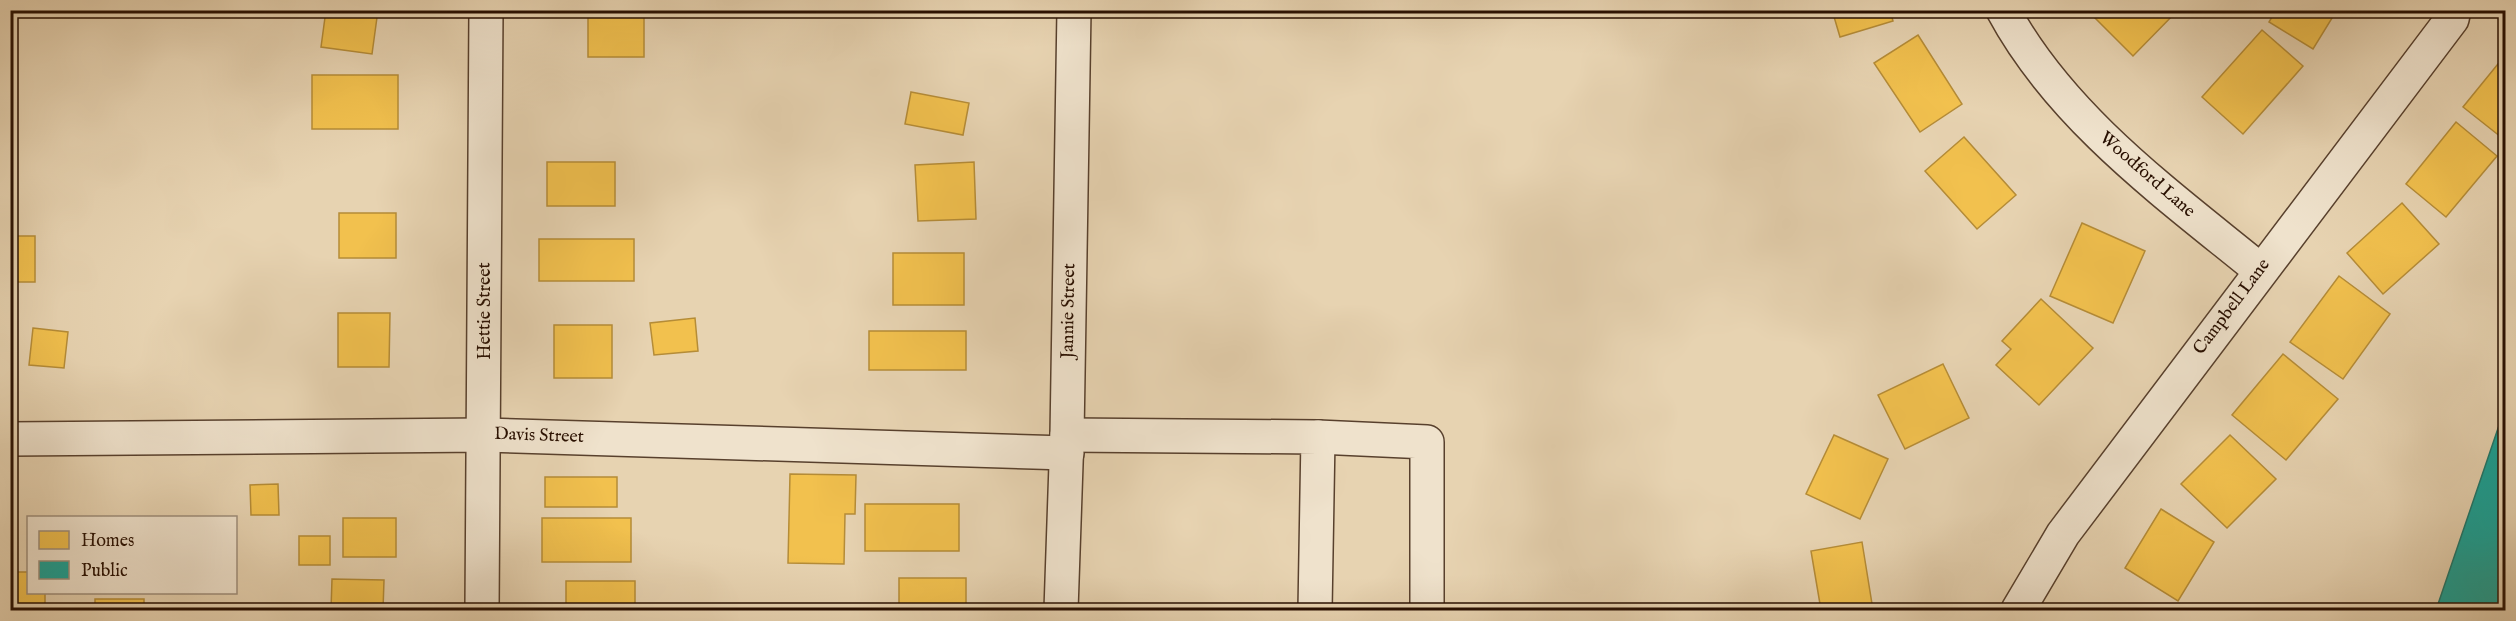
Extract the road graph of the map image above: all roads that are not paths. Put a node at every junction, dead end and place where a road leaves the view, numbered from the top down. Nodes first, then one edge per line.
1 (486, 10) edge
2 (1074, 10) edge
3 (2003, 10) edge
4 (2454, 10) edge
5 (2260, 270) junction
6 (485, 435) junction
7 (1318, 438) junction
8 (10, 439) edge
9 (1067, 444) junction
10 (482, 610) edge
11 (1061, 610) edge
12 (1315, 610) edge
13 (1427, 610) edge
14 (2018, 610) edge

1 - 6 street, Hettie Street
2 - 9 street, Jannie Street
3 - 5 street, Woodford Lane
4 - 5 street, Campbell Lane
5 - 14 street, Campbell Lane
6 - 8 street, Davis Street
6 - 9 street, Davis Street
6 - 10 street, Hettie Street
7 - 9 street, Davis Street
7 - 12 street
7 - 13 street, Davis Street
9 - 11 street, Jannie Street

